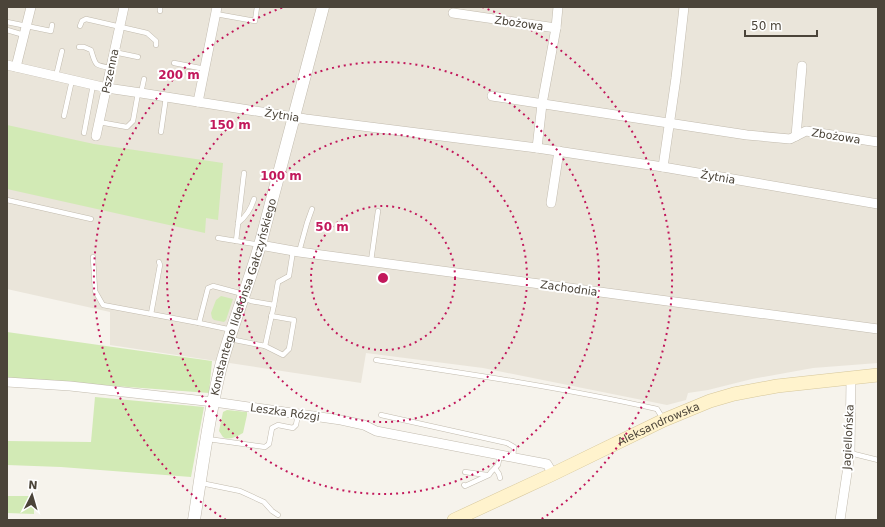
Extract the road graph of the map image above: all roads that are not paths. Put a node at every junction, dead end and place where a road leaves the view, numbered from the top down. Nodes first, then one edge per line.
1 (31, 7) edge
2 (124, 7) edge
3 (258, 7) edge
4 (322, 7) edge
5 (558, 7) edge
6 (684, 7) edge
7 (216, 9) edge
8 (453, 13) dead end
9 (7, 22) edge
10 (52, 25) dead end
11 (80, 26) dead end
12 (120, 26) junction
13 (556, 28) junction
14 (7, 30) edge
15 (25, 31) junction
16 (156, 45) dead end
17 (79, 47) dead end
18 (62, 51) dead end
19 (114, 52) junction
20 (138, 57) dead end
21 (174, 63) dead end
22 (11, 66) edge
23 (802, 66) dead end
24 (111, 68) junction
25 (188, 72) dead end
26 (205, 72) junction
27 (56, 76) junction
28 (144, 79) dead end
29 (72, 80) junction
30 (93, 85) junction
31 (107, 88) junction
32 (140, 93) junction
33 (492, 96) dead end
34 (166, 97) junction
35 (198, 102) junction
36 (542, 104) junction
37 (64, 116) dead end
38 (294, 117) junction
39 (99, 122) junction
40 (670, 123) junction
41 (161, 132) dead end
42 (84, 133) dead end
43 (96, 136) dead end
44 (796, 136) junction
45 (878, 142) edge
46 (537, 148) junction
47 (559, 151) junction
48 (663, 167) junction
49 (244, 173) dead end
50 (254, 199) dead end
51 (7, 200) edge
52 (551, 203) dead end
53 (878, 204) edge
54 (312, 209) dead end
55 (378, 212) dead end
56 (91, 220) dead end
57 (238, 223) junction
58 (218, 238) dead end
59 (236, 241) junction
60 (260, 245) junction
61 (296, 251) junction
62 (93, 257) dead end
63 (371, 261) junction
64 (159, 262) dead end
65 (244, 296) junction
66 (274, 305) junction
67 (151, 314) junction
68 (271, 316) junction
69 (199, 323) junction
70 (878, 329) edge
71 (231, 335) junction
72 (265, 346) junction
73 (376, 360) dead end
74 (878, 375) edge
75 (851, 378) junction
76 (7, 382) edge
77 (214, 402) junction
78 (298, 414) junction
79 (381, 415) dead end
80 (664, 420) junction
81 (206, 438) junction
82 (850, 453) junction
83 (500, 455) junction
84 (513, 457) junction
85 (878, 460) edge
86 (495, 468) junction
87 (465, 472) dead end
88 (553, 474) junction
89 (487, 475) junction
90 (500, 478) dead end
91 (200, 482) junction
92 (464, 485) dead end
93 (278, 515) dead end
94 (194, 520) edge
95 (454, 520) edge
96 (840, 520) edge

1 - 15 street
2 - 12 street, Pszenna
3 - 7 lane
4 - 38 street, Konstantego Ildefonsa Gałczyńskiego
5 - 13 street
6 - 40 street
7 - 26 street
8 - 13 street, Zbożowa
9 - 15 lane
10 - 15 lane
11 - 12 lane
12 - 16 lane
12 - 19 street, Pszenna
13 - 36 street, Zbożowa
14 - 15 lane
15 - 22 street
17 - 24 lane
18 - 27 lane
19 - 20 lane
19 - 24 street, Pszenna
21 - 26 lane
22 - 27 street, Żytnia
23 - 44 street, Zbożowa
24 - 31 street, Pszenna
25 - 26 lane
26 - 35 street
27 - 29 street, Żytnia
28 - 32 lane
29 - 30 street, Żytnia
29 - 37 lane
30 - 31 street, Żytnia
30 - 42 lane
31 - 32 street, Żytnia
31 - 39 street, Pszenna
32 - 34 street, Żytnia
32 - 39 lane
33 - 36 street, Zbożowa
34 - 35 street, Żytnia
34 - 41 lane
35 - 38 street, Żytnia
36 - 40 street, Zbożowa
36 - 46 street, Zbożowa
38 - 46 street, Żytnia
38 - 60 street, Konstantego Ildefonsa Gałczyńskiego
39 - 43 street, Pszenna
40 - 44 street, Zbożowa
40 - 48 street
44 - 45 street, Zbożowa
46 - 47 street, Żytnia
47 - 48 street, Żytnia
47 - 52 street
48 - 53 street, Żytnia
49 - 57 lane
50 - 57 lane
51 - 56 lane
54 - 61 lane
55 - 63 lane
57 - 59 lane
58 - 59 lane
59 - 60 lane
60 - 61 street, Zachodnia
60 - 65 street, Konstantego Ildefonsa Gałczyńskiego
61 - 63 street, Zachodnia
61 - 66 lane
62 - 67 lane
63 - 70 street, Zachodnia
64 - 67 lane
65 - 66 lane
65 - 69 lane
65 - 71 street, Konstantego Ildefonsa Gałczyńskiego
66 - 68 lane
67 - 69 lane
68 - 72 lane
68 - 72 lane
69 - 71 lane
71 - 72 lane
71 - 77 street, Konstantego Ildefonsa Gałczyńskiego
73 - 80 lane
74 - 75 main road, Aleksandrowska
75 - 80 main road, Aleksandrowska
75 - 82 street, Jagiellońska
76 - 77 street, Leszka Rózgi
77 - 78 street, Leszka Rózgi
77 - 81 street, Konstantego Ildefonsa Gałczyńskiego
78 - 81 lane
78 - 83 street, Leszka Rózgi
79 - 84 lane
80 - 88 main road, Aleksandrowska
81 - 91 street, Konstantego Ildefonsa Gałczyńskiego
82 - 85 lane
82 - 96 street, Jagiellońska
83 - 84 street, Leszka Rózgi
83 - 86 lane
84 - 88 street, Leszka Rózgi
86 - 89 lane
86 - 90 lane
87 - 89 lane
88 - 95 main road, Aleksandrowska
89 - 92 lane
91 - 93 lane
91 - 94 street, Konstantego Ildefonsa Gałczyńskiego

